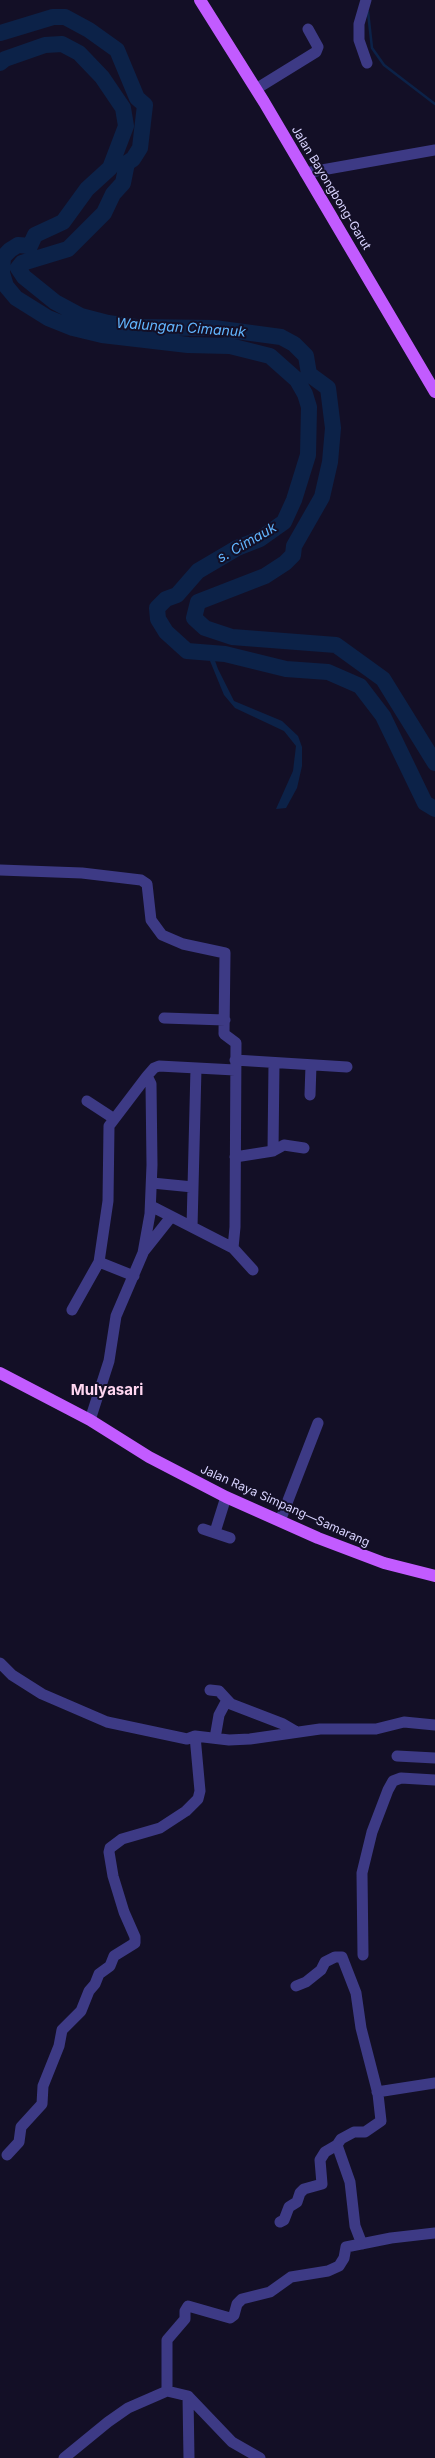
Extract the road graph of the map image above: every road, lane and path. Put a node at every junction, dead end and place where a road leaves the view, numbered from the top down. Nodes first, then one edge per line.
1 (200, 0) edge
2 (366, 0) edge
3 (308, 29) dead end
4 (368, 63) dead end
5 (256, 89) junction
6 (435, 150) edge
7 (305, 173) junction
8 (435, 392) edge
9 (0, 870) edge
10 (164, 1018) dead end
11 (225, 1020) junction
12 (274, 1063) junction
13 (235, 1065) junction
14 (311, 1065) junction
15 (347, 1067) dead end
16 (196, 1068) junction
17 (147, 1076) junction
18 (310, 1095) dead end
19 (86, 1101) dead end
20 (113, 1118) junction
21 (304, 1148) dead end
22 (273, 1151) junction
23 (235, 1157) junction
24 (152, 1183) junction
25 (193, 1187) junction
26 (151, 1206) junction
27 (171, 1217) junction
28 (192, 1227) junction
29 (232, 1248) junction
30 (143, 1253) junction
31 (99, 1262) junction
32 (253, 1270) dead end
33 (134, 1276) junction
34 (72, 1310) dead end
35 (0, 1373) edge
36 (90, 1420) junction
37 (318, 1423) dead end
38 (226, 1497) junction
39 (280, 1521) junction
40 (203, 1529) dead end
41 (215, 1532) junction
42 (230, 1538) dead end
43 (435, 1576) edge
44 (0, 1663) edge
45 (210, 1690) dead end
46 (227, 1700) junction
47 (435, 1725) edge
48 (295, 1731) junction
49 (195, 1736) junction
50 (214, 1738) junction
51 (396, 1756) dead end
52 (435, 1758) edge
53 (435, 1780) edge
54 (363, 1955) dead end
55 (296, 1986) dead end
56 (435, 2083) edge
57 (377, 2092) junction
58 (337, 2145) junction
59 (7, 2155) dead end
60 (280, 2222) dead end
61 (435, 2233) edge
62 (362, 2244) junction
63 (166, 2391) junction
64 (188, 2396) junction
65 (64, 2458) edge
66 (189, 2458) edge
67 (260, 2458) edge

1 - 5 main road, Jalan Bayongbong-Garut
2 - 4 street
3 - 5 street
5 - 7 main road, Jalan Bayongbong-Garut
6 - 7 street
7 - 8 main road, Jalan Bayongbong-Garut
9 - 11 street
10 - 11 street
11 - 13 street
12 - 13 street
12 - 14 street
12 - 22 street
13 - 16 street
13 - 23 street
14 - 15 street
14 - 18 street
16 - 17 street
16 - 25 street
17 - 20 street
17 - 24 street
19 - 20 street
20 - 31 street
21 - 22 street
22 - 23 street
23 - 29 street
24 - 25 street
24 - 26 street
25 - 28 street
26 - 27 street
26 - 30 street
27 - 28 street
27 - 30 street
28 - 29 street
29 - 32 street
30 - 33 street
31 - 33 street
31 - 34 street
33 - 36 street
35 - 36 main road, Jalan Raya Simpang—Samarang
36 - 38 main road, Jalan Raya Simpang—Samarang
37 - 39 street
38 - 39 main road, Jalan Raya Simpang—Samarang
38 - 41 street
39 - 43 main road, Jalan Raya Simpang—Samarang
40 - 41 street
41 - 42 street
44 - 49 street
45 - 46 street
46 - 48 street
46 - 50 street
47 - 48 street
48 - 50 street
49 - 50 street
49 - 59 street
51 - 52 street
53 - 54 street
55 - 57 street
56 - 57 street
57 - 58 street
58 - 60 street
58 - 62 street
61 - 62 street
62 - 63 street
63 - 64 street
63 - 65 street
64 - 66 street
64 - 67 street

